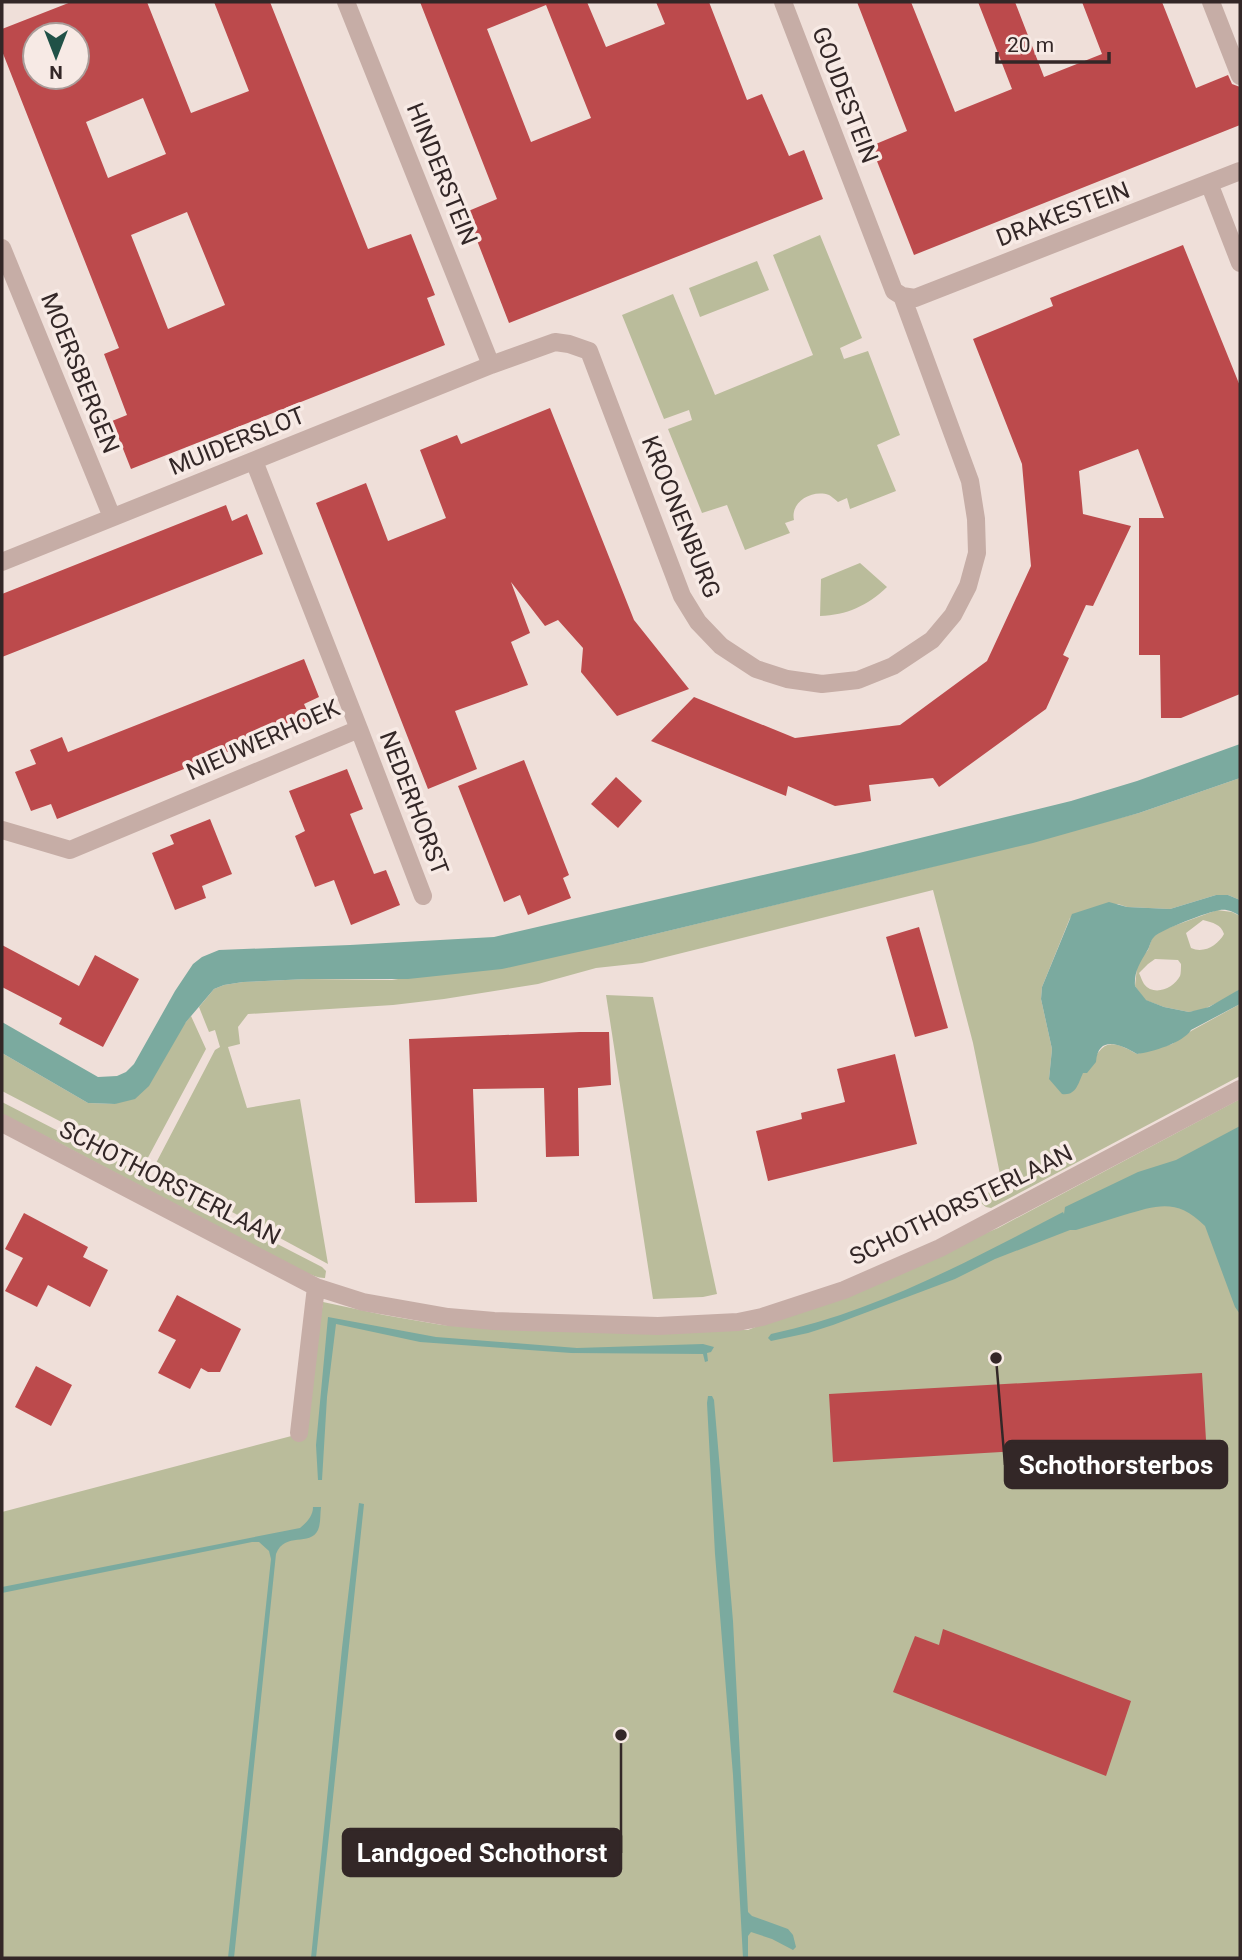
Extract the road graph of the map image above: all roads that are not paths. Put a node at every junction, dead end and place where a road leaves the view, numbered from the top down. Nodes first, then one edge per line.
1 (346, 2) edge
2 (783, 2) edge
3 (1211, 2) edge
4 (1240, 76) edge
5 (1240, 171) edge
6 (1209, 183) junction
7 (862, 206) joint
8 (2, 248) edge
9 (1240, 263) edge
10 (902, 296) junction
11 (491, 365) junction
12 (254, 461) junction
13 (112, 517) junction
14 (2, 562) edge
15 (359, 729) junction
16 (2, 830) edge
17 (424, 896) dead end
18 (1240, 1088) edge
19 (2, 1123) edge
20 (316, 1287) junction
21 (299, 1433) dead end

1 - 11 street, HINDERSTEIN
2 - 7 street, GOUDESTEIN
3 - 4 street
5 - 6 street, DRAKESTEIN
6 - 9 street
6 - 10 street, DRAKESTEIN
7 - 10 street, KROONENBURG
8 - 13 street, MOERSBERGEN
10 - 11 street, KROONENBURG
11 - 12 street, MUIDERSLOT
12 - 13 street, MUIDERSLOT
12 - 15 street, NIEUWERHOEK
13 - 14 street, MUIDERSLOT
15 - 16 street, NIEUWERHOEK
15 - 17 street, NEDERHORST
18 - 20 street, SCHOTHORSTERLAAN
19 - 20 street, SCHOTHORSTERLAAN
20 - 21 street

